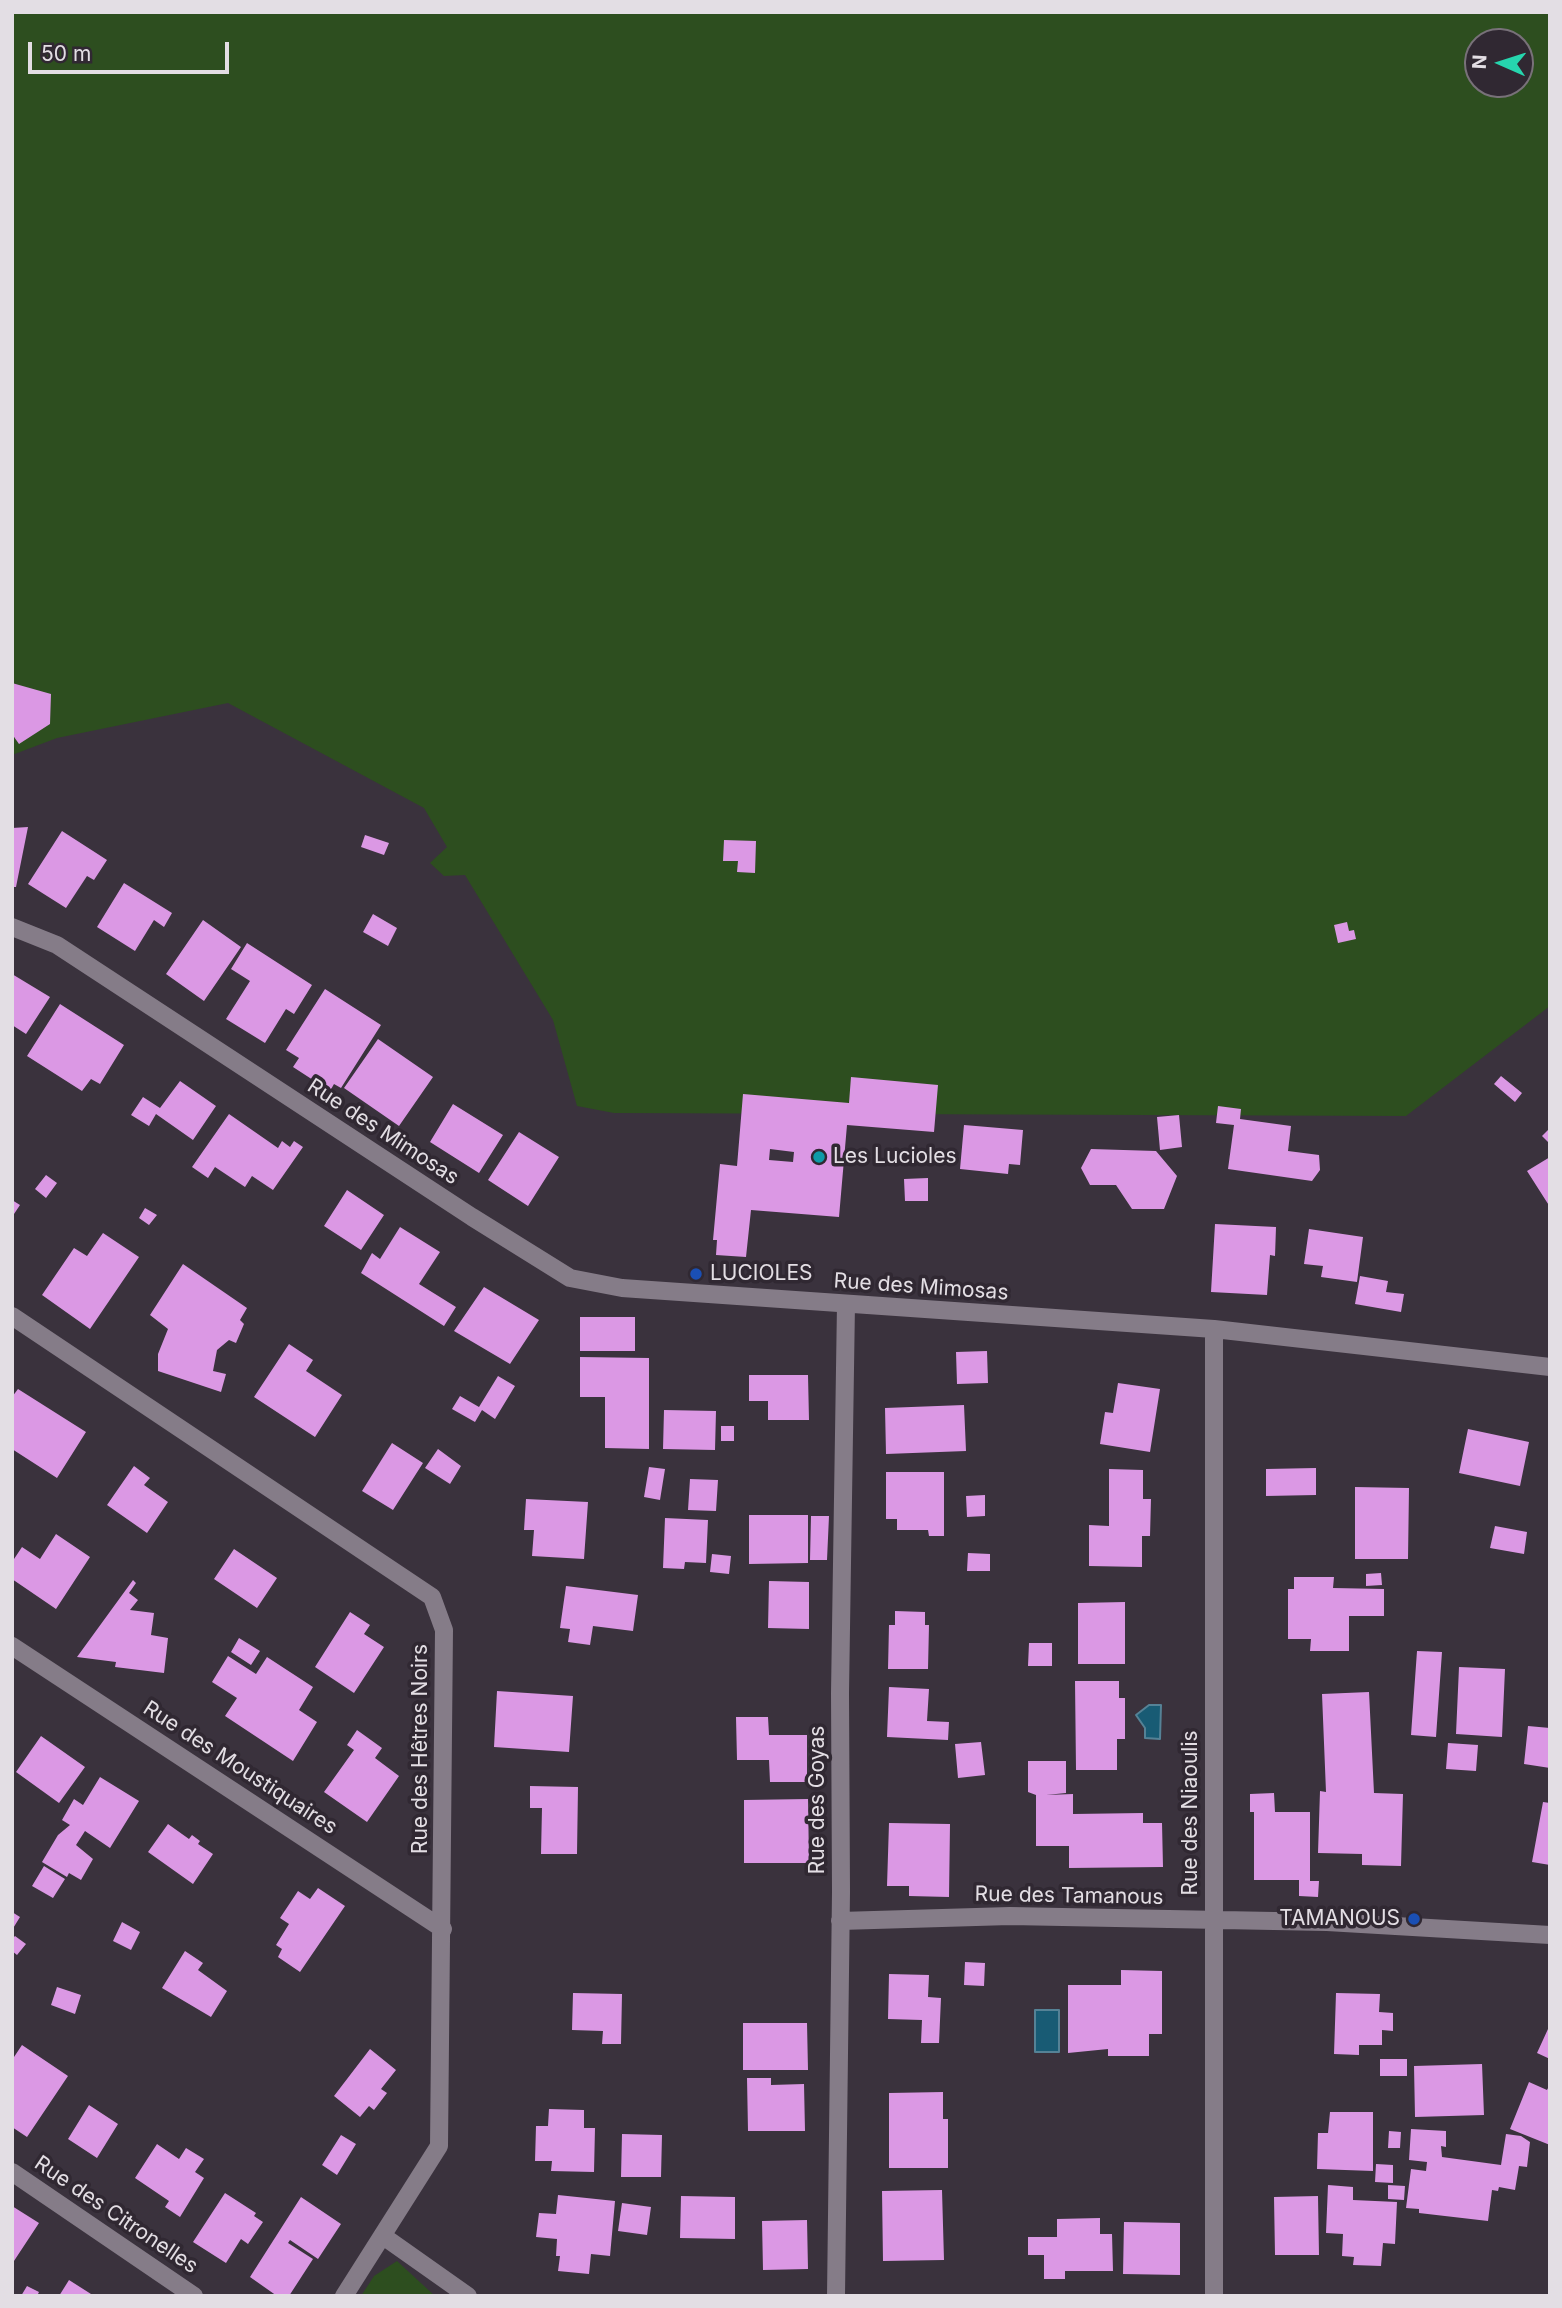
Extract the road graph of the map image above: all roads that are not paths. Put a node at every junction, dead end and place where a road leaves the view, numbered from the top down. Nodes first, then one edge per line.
1 (12, 927) edge
2 (846, 1304) junction
3 (12, 1316) edge
4 (1214, 1329) junction
5 (1550, 1367) edge
6 (12, 1646) edge
7 (1213, 1920) junction
8 (840, 1921) junction
9 (443, 1929) junction
10 (1550, 1936) edge
11 (12, 2172) edge
12 (383, 2236) junction
13 (194, 2296) edge
14 (344, 2296) edge
15 (468, 2296) edge
16 (836, 2296) edge
17 (1214, 2296) edge

1 - 2 street, Rue des Mimosas
2 - 4 street, Rue des Mimosas
2 - 8 street, Rue des Goyas
3 - 9 street, Rue des Hêtres Noirs
4 - 5 street, Rue des Mimosas
4 - 7 street, Rue des Niaoulis
6 - 9 street, Rue des Moustiquaires
7 - 8 street, Rue des Tamanous
7 - 10 street, Rue des Tamanous
7 - 17 street, Rue des Niaoulis
8 - 16 street, Rue des Goyas
9 - 12 street, Rue des Hêtres Noirs
11 - 13 street, Rue des Citronelles
12 - 14 street, Rue des Hêtres Noirs
12 - 15 street

